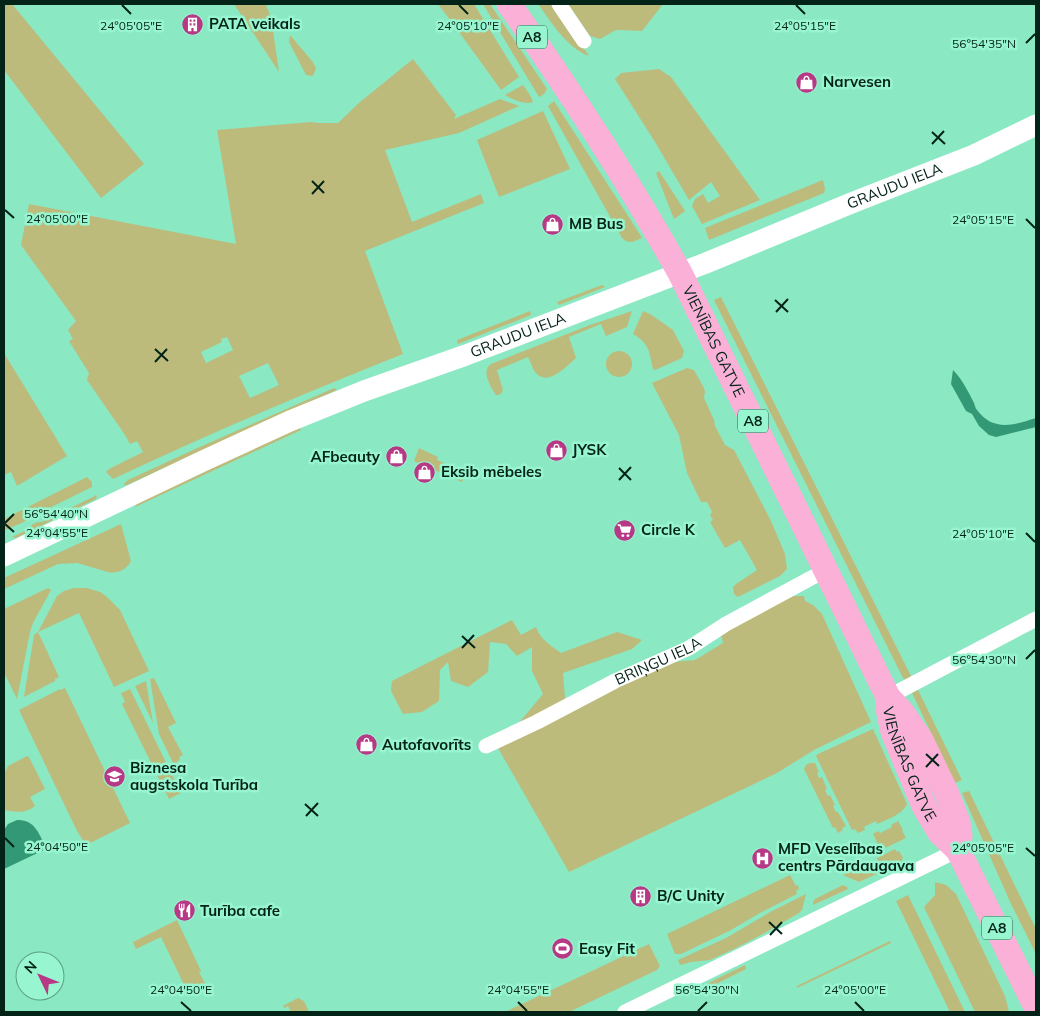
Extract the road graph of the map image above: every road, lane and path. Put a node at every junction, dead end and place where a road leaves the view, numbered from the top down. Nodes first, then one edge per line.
1 (509, 4) edge
2 (559, 4) edge
3 (584, 41) dead end
4 (1036, 125) edge
5 (680, 273) junction
6 (4, 556) edge
7 (826, 570) junction
8 (1036, 619) edge
9 (888, 697) junction
10 (486, 746) dead end
11 (958, 850) junction
12 (1036, 1007) edge
13 (625, 1012) edge
14 (1036, 1012) edge

1 - 5 highway, VIENĪBAS GATVE / A8
2 - 3 street
4 - 5 main road, GRAUDU IELA
5 - 6 main road, GRAUDU IELA
5 - 7 highway, VIENĪBAS GATVE / A8
7 - 9 highway, VIENĪBAS GATVE / A8
7 - 10 street, BRIŅĢU IELA
8 - 9 street
9 - 11 highway, VIENĪBAS GATVE / A8
11 - 12 highway, VIENĪBAS GATVE / A8
11 - 13 street
12 - 14 highway, VIENĪBAS GATVE / A8

